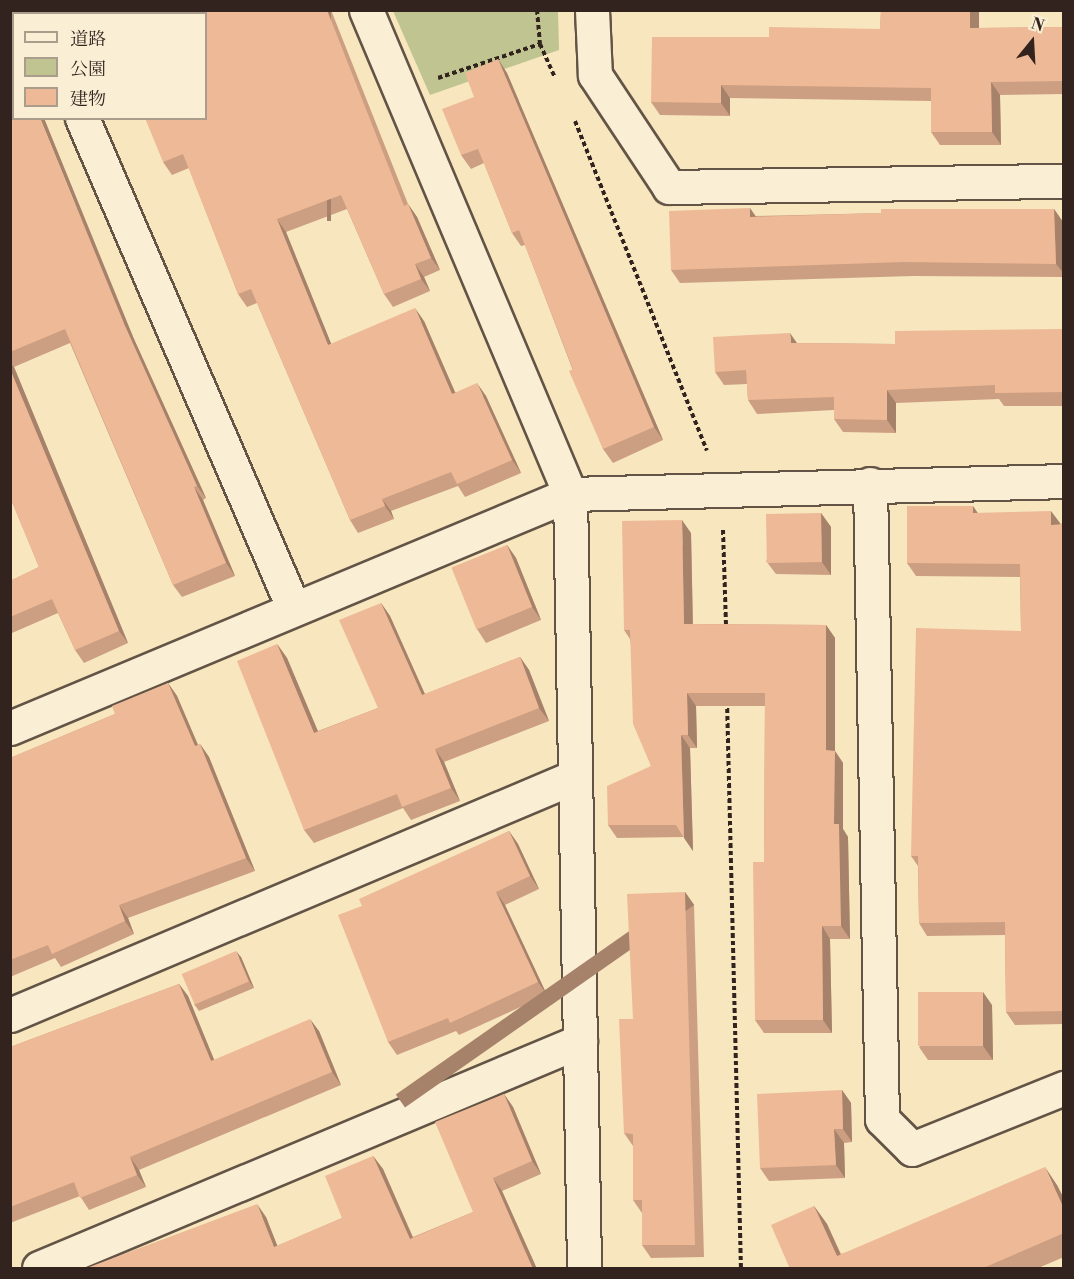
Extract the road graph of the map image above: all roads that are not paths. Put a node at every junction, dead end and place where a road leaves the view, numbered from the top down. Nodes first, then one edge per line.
1 (366, 10) edge
2 (592, 10) edge
3 (83, 120) edge
4 (1064, 180) edge
5 (1064, 481) edge
6 (870, 484) junction
7 (570, 494) junction
8 (293, 607) junction
9 (12, 724) edge
10 (574, 777) junction
11 (10, 1015) edge
12 (580, 1041) junction
13 (1064, 1088) edge
14 (39, 1269) edge
15 (584, 1269) edge

1 - 7 street
2 - 4 street
3 - 8 street
5 - 6 street
6 - 7 street
6 - 13 street
7 - 8 street
7 - 10 street
8 - 9 street
10 - 11 street
10 - 12 street
12 - 14 street
12 - 15 street

